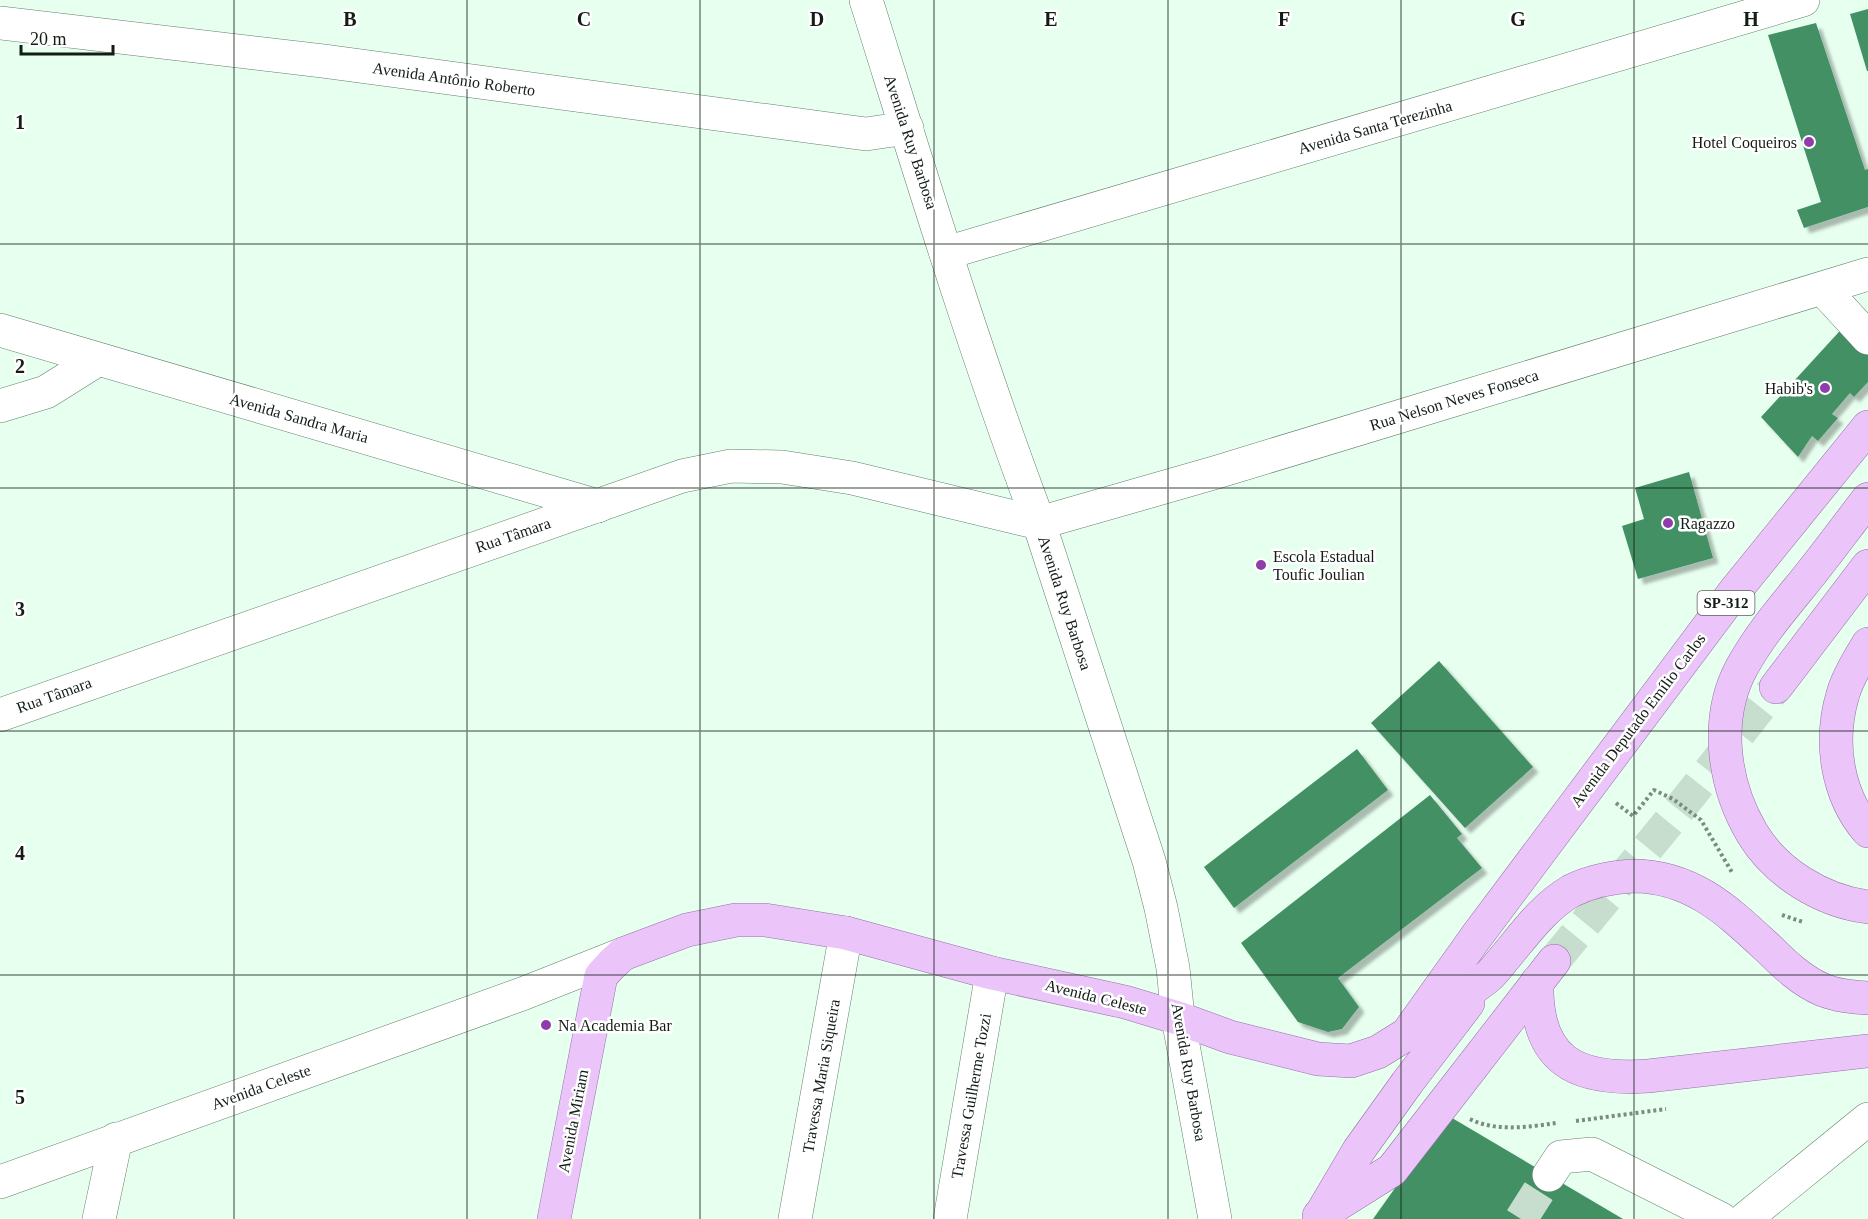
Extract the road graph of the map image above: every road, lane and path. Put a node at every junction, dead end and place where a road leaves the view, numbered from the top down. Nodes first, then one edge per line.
1 (866, 0) edge
2 (1803, 0) edge
3 (0, 23) edge
4 (907, 128) junction
5 (946, 253) junction
6 (1868, 274) edge
7 (1823, 289) junction
8 (0, 330) edge
9 (1868, 338) edge
10 (97, 360) junction
11 (0, 406) edge
12 (1868, 427) edge
13 (1868, 498) edge
14 (598, 506) junction
15 (1039, 523) junction
16 (1868, 566) edge
17 (1868, 644) edge
18 (1776, 687) tunnel mouth
19 (0, 715) edge
20 (1868, 831) edge
21 (1501, 903) joint
22 (1868, 907) edge
23 (846, 933) junction
24 (623, 954) junction
25 (992, 973) junction
26 (1490, 975) junction
27 (522, 994) junction
28 (1868, 998) edge
29 (1178, 1018) junction
30 (592, 1024) junction
31 (1407, 1034) junction
32 (1868, 1051) edge
33 (1868, 1119) edge
34 (116, 1139) junction
35 (1549, 1176) tunnel mouth
36 (0, 1182) edge
37 (1318, 1218) edge
38 (99, 1219) edge
39 (554, 1219) edge
40 (795, 1219) edge
41 (950, 1219) edge
42 (1215, 1219) edge
43 (1721, 1219) edge
44 (1745, 1219) edge

1 - 4 street, Avenida Ruy Barbosa
2 - 5 street, Avenida Santa Terezinha
3 - 4 street, Avenida Antônio Roberto
4 - 5 street, Avenida Ruy Barbosa
5 - 15 street, Avenida Ruy Barbosa
6 - 7 street, Rua Nelson Neves Fonseca
7 - 9 street
7 - 15 street, Rua Nelson Neves Fonseca
8 - 10 street, Avenida Sandra Maria
10 - 11 street
10 - 14 street, Avenida Sandra Maria
12 - 21 main road, Avenida Deputado Emílio Carlos / SP-312
13 - 22 main road
14 - 15 street, Rua Tâmara
14 - 19 street, Rua Tâmara
15 - 29 street, Avenida Ruy Barbosa
16 - 18 main road
17 - 20 main road
21 - 31 main road, Avenida Celeste
23 - 24 main road, Avenida Celeste
23 - 25 main road, Avenida Celeste
23 - 40 street, Travessa Maria Siqueira
24 - 27 street, Avenida Celeste
24 - 30 main road, Avenida Celeste
25 - 29 main road, Avenida Celeste
25 - 41 street, Travessa Guilherme Tozzi
26 - 28 main road
26 - 31 main road
26 - 37 main road
27 - 30 street, Avenida Celeste
27 - 34 street, Avenida Celeste
29 - 31 main road, Avenida Celeste
29 - 42 street, Avenida Ruy Barbosa
30 - 39 main road, Avenida Miriam
32 - 37 main road
33 - 44 street
34 - 36 street, Avenida Celeste
34 - 38 street
35 - 43 street

